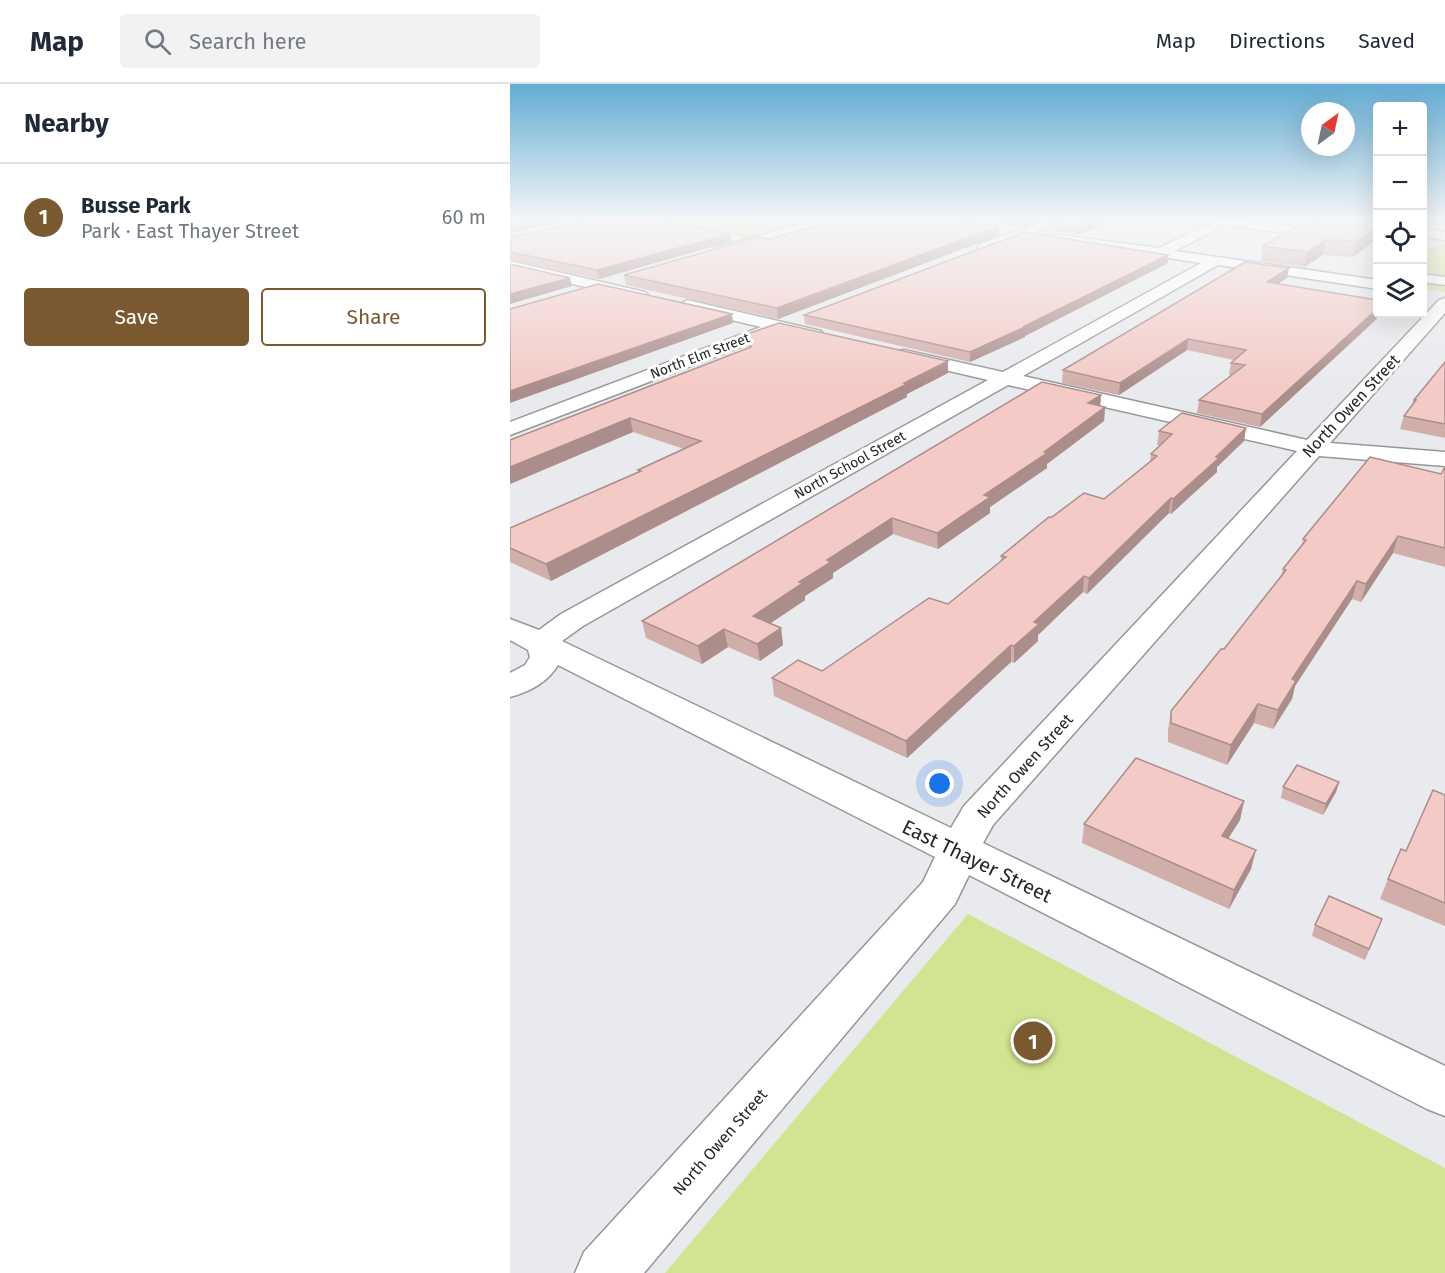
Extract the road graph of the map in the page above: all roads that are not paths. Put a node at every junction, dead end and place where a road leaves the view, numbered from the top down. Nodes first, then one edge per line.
1 (557, 275) edge
2 (1189, 275) edge
3 (1338, 275) edge
4 (1352, 275) edge
5 (626, 278) edge
6 (1373, 279) edge
7 (1427, 279) edge
8 (1373, 280) edge
9 (1445, 281) edge
10 (600, 285) junction
11 (574, 293) edge
12 (1427, 293) edge
13 (1445, 295) edge
14 (1445, 303) edge
15 (812, 314) edge
16 (778, 326) junction
17 (835, 339) edge
18 (881, 350) edge
19 (1006, 378) junction
20 (510, 429) edge
21 (1311, 448) junction
22 (1445, 459) edge
23 (510, 628) edge
24 (543, 644) junction
25 (510, 687) edge
26 (958, 851) junction
27 (1445, 1092) edge
28 (604, 1273) edge

1 - 10 street
2 - 19 street, North School Street
3 - 8 street
4 - 6 street
5 - 10 street
7 - 9 street
10 - 11 street
10 - 16 street
12 - 13 street
14 - 21 street, North Owen Street
15 - 16 street, North Elm Street
16 - 17 street
16 - 20 street, North Elm Street
18 - 19 street
19 - 21 street
19 - 24 street, North School Street
21 - 22 street
21 - 26 street, North Owen Street
23 - 24 street, East Thayer Street
24 - 25 street
24 - 26 street, East Thayer Street
26 - 27 street, East Thayer Street
26 - 28 street, North Owen Street

